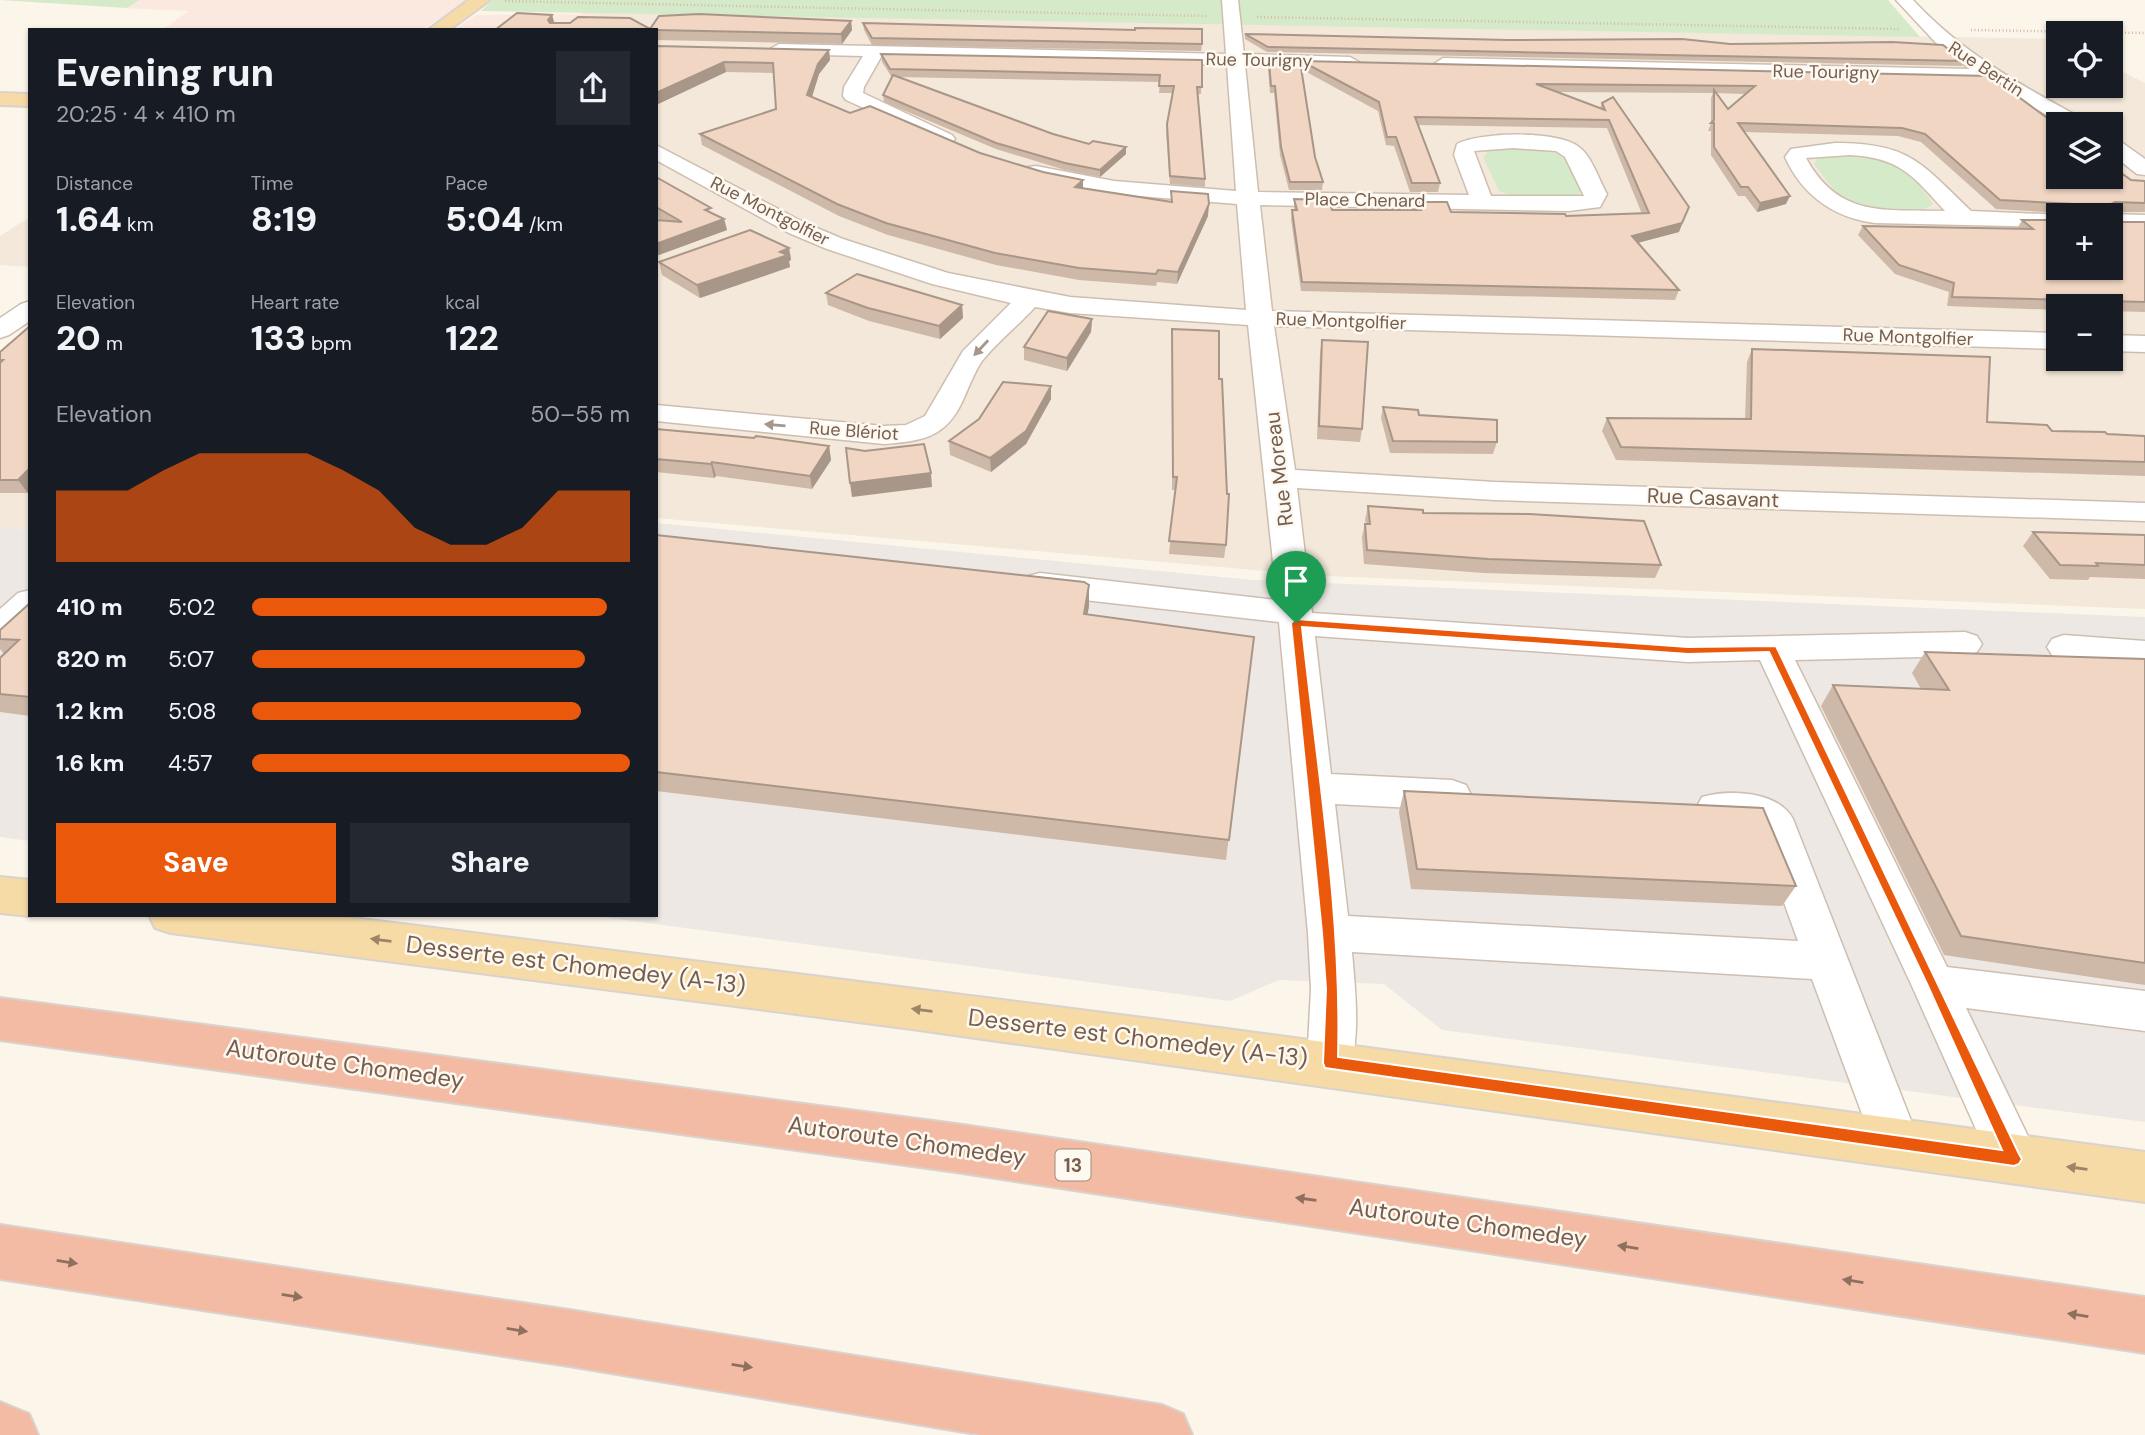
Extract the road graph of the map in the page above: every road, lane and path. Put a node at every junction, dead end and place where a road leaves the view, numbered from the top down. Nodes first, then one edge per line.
1 (481, 0) edge
2 (1230, 0) edge
3 (1904, 0) edge
4 (503, 1) edge
5 (1207, 16) dead end
6 (1257, 17) dead end
7 (440, 28) edge
8 (1902, 29) dead end
9 (1970, 30) dead end
10 (2145, 33) edge
11 (757, 49) edge
12 (875, 52) junction
13 (1237, 60) junction
14 (1362, 62) edge
15 (1418, 63) edge
16 (1988, 75) junction
17 (0, 99) edge
18 (28, 100) edge
19 (2056, 112) edge
20 (963, 147) edge
21 (658, 152) edge
22 (2123, 153) edge
23 (1014, 166) edge
24 (2145, 169) edge
25 (1247, 198) junction
26 (1483, 203) junction
27 (1964, 217) junction
28 (783, 220) junction
29 (2046, 220) edge
30 (2123, 221) edge
31 (2145, 222) edge
32 (755, 231) edge
33 (1028, 299) junction
34 (28, 310) edge
35 (1261, 319) junction
36 (0, 330) edge
37 (2046, 341) edge
38 (2123, 343) edge
39 (2145, 344) edge
40 (658, 413) edge
41 (1281, 478) junction
42 (2145, 512) edge
43 (1003, 580) edge
44 (28, 603) edge
45 (1295, 618) junction
46 (0, 628) edge
47 (1965, 644) dead end
48 (2064, 647) dead end
49 (1772, 649) junction
50 (2145, 653) edge
51 (1313, 788) junction
52 (1492, 797) edge
53 (1684, 807) edge
54 (0, 895) edge
55 (28, 898) edge
56 (187, 917) edge
57 (1329, 933) junction
58 (1827, 961) junction
59 (1933, 984) junction
60 (2145, 1011) edge
61 (0, 1019) edge
62 (1330, 1063) junction
63 (1895, 1141) junction
64 (2014, 1159) junction
65 (2145, 1177) edge
66 (0, 1252) edge
67 (2145, 1325) edge
68 (0, 1432) edge
69 (8, 1435) edge
70 (1163, 1435) edge

1 - 7 main road
2 - 13 street, Rue Moreau
3 - 16 street, Rue Bertin
4 - 5 path
6 - 8 path
9 - 10 path
11 - 12 street, Rue Tourigny
12 - 13 street, Rue Tourigny
12 - 20 street
13 - 14 street, Rue Tourigny
13 - 25 street, Rue Moreau
15 - 16 street, Rue Tourigny
16 - 19 street, Rue Bertin
17 - 18 main road
21 - 28 street, Rue Montgolfier
22 - 24 street
23 - 25 street, Place Chenard
25 - 26 street, Place Chenard
25 - 35 street, Rue Moreau
26 - 26 street, Place Chenard
27 - 27 street
27 - 29 street
28 - 32 street
28 - 33 street, Rue Montgolfier
30 - 31 street
33 - 35 street, Rue Montgolfier
33 -> 40 street, Rue Blériot
34 - 36 street
35 - 37 street, Rue Montgolfier
35 - 41 street, Rue Moreau
38 - 39 street
41 - 42 street, Rue Casavant
41 - 45 street, Rue Moreau
43 - 45 street
44 - 46 street
45 - 49 street
45 - 51 street, Rue Moreau
47 - 49 street
48 - 50 street
49 - 59 street
51 - 52 street
51 - 57 street, Rue Moreau
53 - 58 street
54 - 55 main road
62 -> 56 main road, Desserte est Chomedey (A-13)
57 - 58 street
57 - 62 street, Rue Moreau
58 - 63 street
59 - 60 street
59 - 64 street
67 -> 61 highway, Autoroute Chomedey / 13
62 - 63 main road, Desserte est Chomedey (A-13)
63 - 64 main road, Desserte est Chomedey (A-13)
65 -> 64 main road, Desserte est Chomedey (A-13)
66 -> 70 highway
68 - 69 highway

